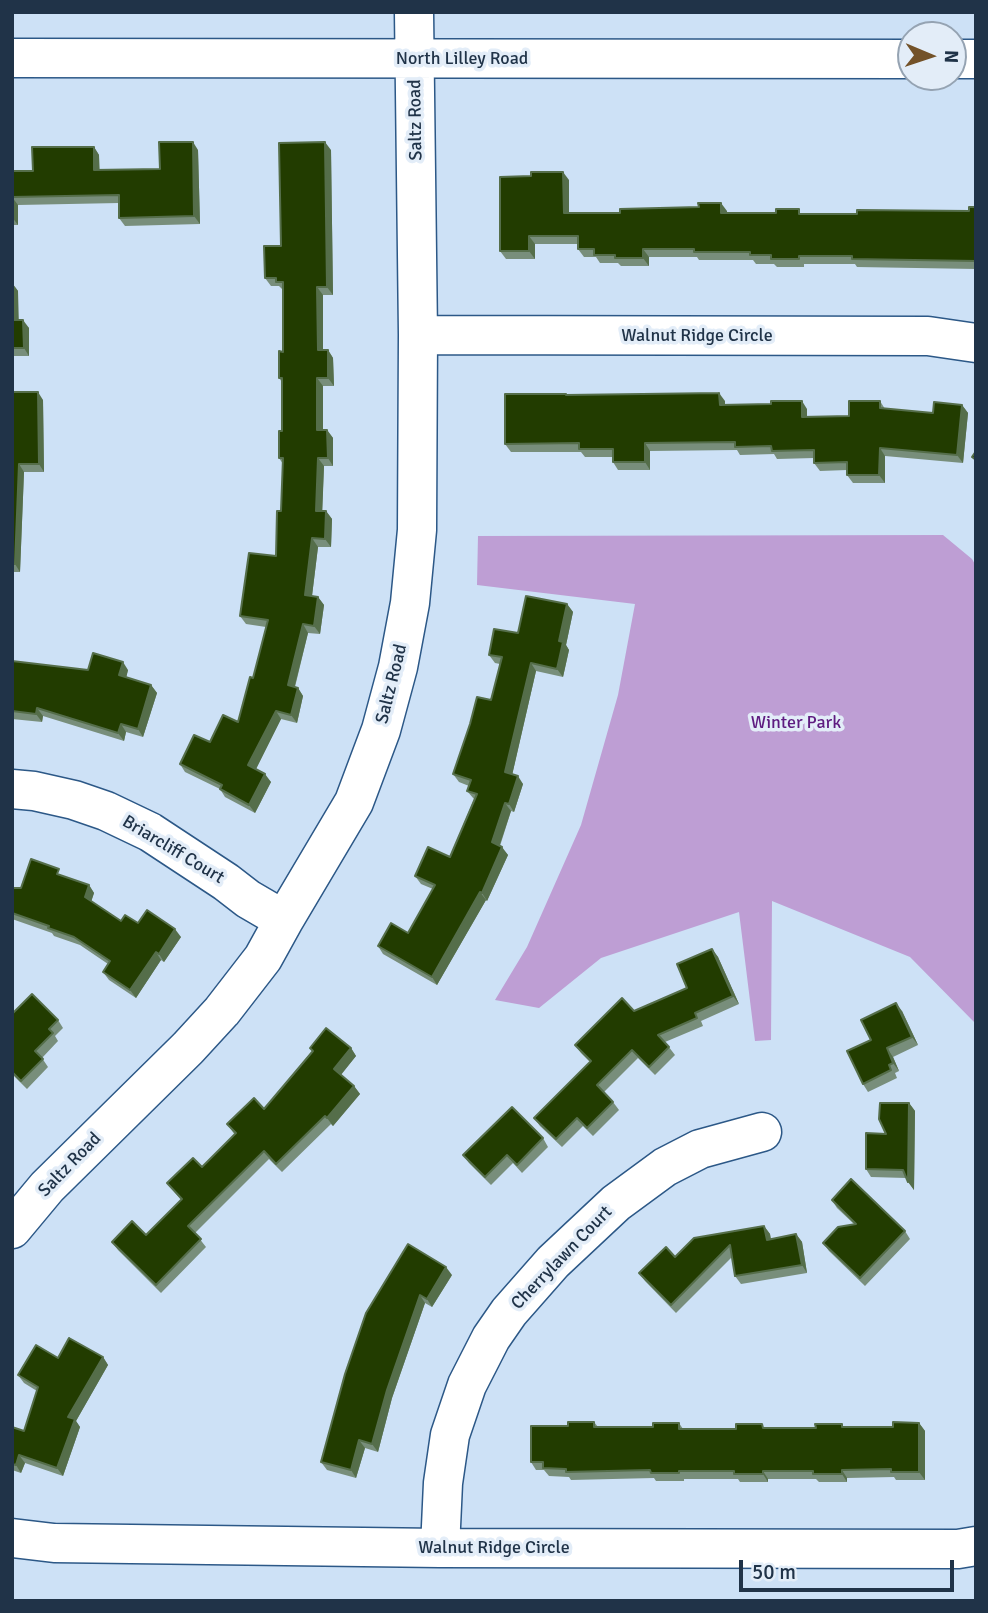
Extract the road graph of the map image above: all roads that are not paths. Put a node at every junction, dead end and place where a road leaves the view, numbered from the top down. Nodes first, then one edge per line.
1 (414, 12) edge
2 (12, 58) edge
3 (415, 59) junction
4 (897, 59) edge
5 (418, 335) junction
6 (976, 343) edge
7 (12, 789) edge
8 (284, 920) junction
9 (762, 1132) dead end
10 (12, 1229) edge
11 (12, 1538) edge
12 (976, 1546) edge
13 (440, 1548) junction

1 - 3 street, Saltz Road
2 - 3 street, North Lilley Road
3 - 4 street, North Lilley Road
3 - 5 street, Saltz Road
5 - 6 street, Walnut Ridge Circle
5 - 8 street, Saltz Road
7 - 8 street, Briarcliff Court
8 - 10 street, Saltz Road
9 - 13 street, Cherrylawn Court
11 - 13 street, Walnut Ridge Circle
12 - 13 street, Walnut Ridge Circle

